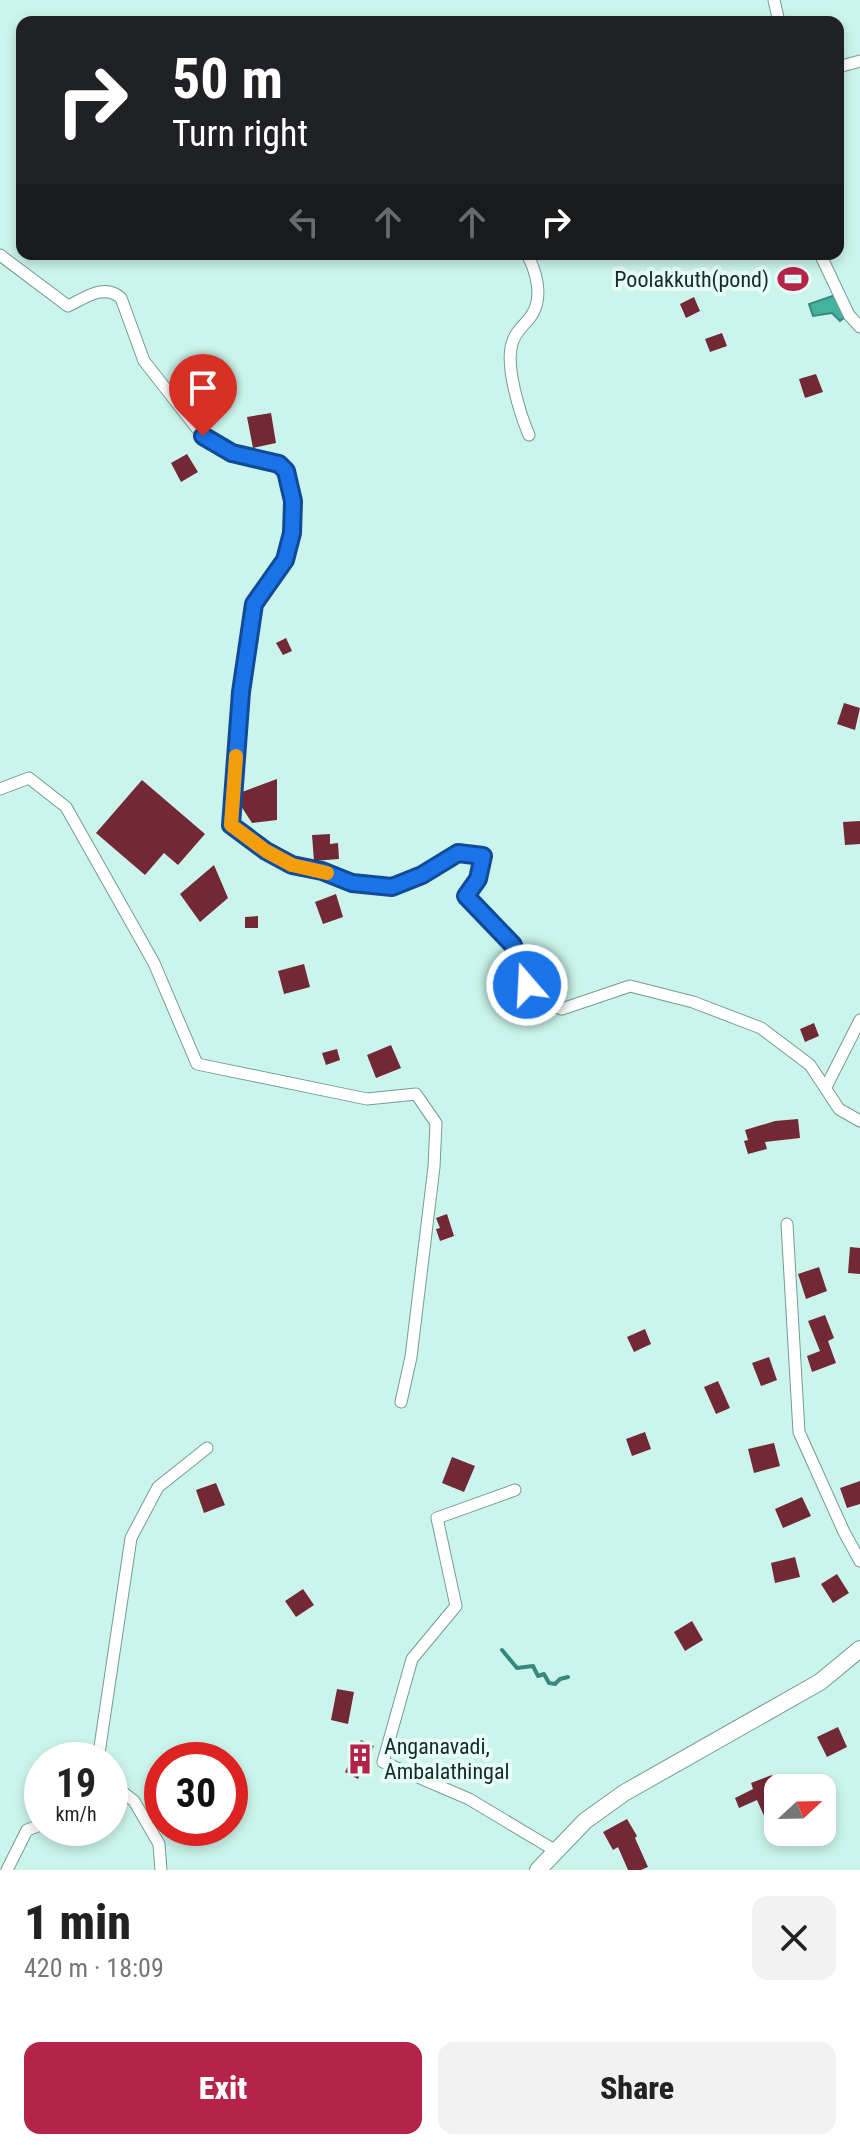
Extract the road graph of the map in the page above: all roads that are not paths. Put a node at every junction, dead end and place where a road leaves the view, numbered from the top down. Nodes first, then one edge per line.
1 (0, 255) edge
2 (529, 260) edge
3 (823, 260) edge
4 (860, 327) edge
5 (529, 435) dead end
6 (0, 789) edge
7 (860, 1020) edge
8 (826, 1087) junction
9 (860, 1121) edge
10 (787, 1224) dead end
11 (401, 1402) dead end
12 (207, 1448) dead end
13 (515, 1490) dead end
14 (860, 1561) edge
15 (860, 1649) edge
16 (101, 1742) edge
17 (128, 1796) edge
18 (24, 1836) edge
19 (556, 1851) junction
20 (7, 1870) edge
21 (161, 1870) edge
22 (538, 1870) edge

1 - 8 street
2 - 5 street
3 - 4 street
6 - 11 street
7 - 8 street
8 - 9 street
10 - 14 street
12 - 16 street
13 - 19 street
15 - 19 main road
17 - 21 street
18 - 20 street
19 - 22 main road

